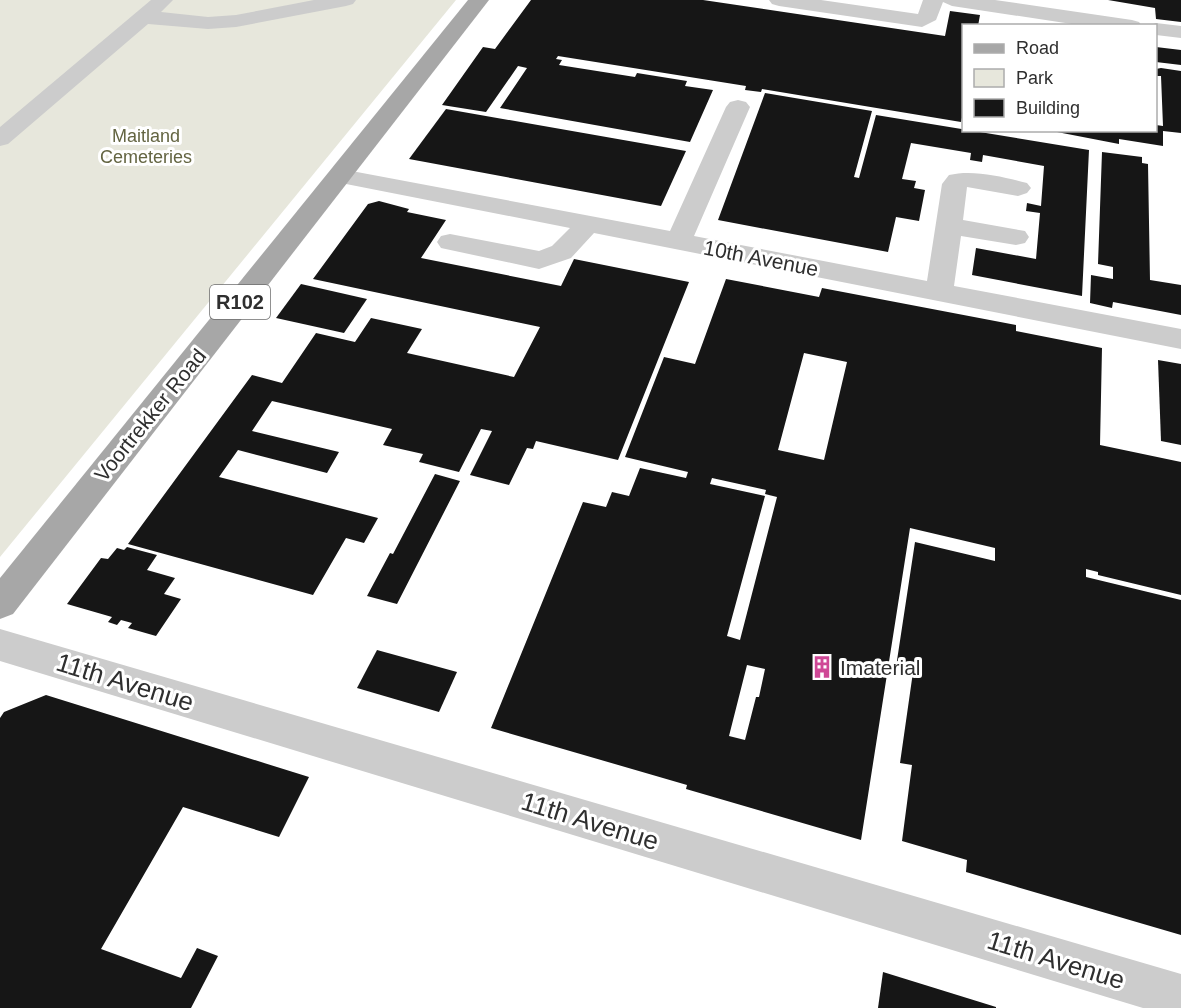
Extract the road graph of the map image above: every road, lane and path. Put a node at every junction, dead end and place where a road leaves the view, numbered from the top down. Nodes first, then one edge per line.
1 (163, 0) edge
2 (346, 0) edge
3 (479, 0) edge
4 (779, 0) edge
5 (933, 0) edge
6 (952, 0) edge
7 (1017, 4) edge
8 (143, 17) junction
9 (1122, 24) edge
10 (1157, 29) edge
11 (1181, 32) edge
12 (738, 107) dead end
13 (0, 139) edge
14 (341, 176) junction
15 (1018, 188) dead end
16 (971, 210) junction
17 (587, 224) junction
18 (1016, 237) dead end
19 (680, 241) junction
20 (450, 242) dead end
21 (939, 293) junction
22 (1181, 339) edge
23 (0, 604) edge
24 (0, 645) edge
25 (1181, 997) edge

1 - 8 street
2 - 8 street
3 - 14 main road, Voortrekker Road / R102
4 - 5 street
6 - 7 street
7 - 9 street
8 - 13 street
10 - 11 street
12 - 19 street
14 - 17 street, 10th Avenue
14 - 23 main road, Voortrekker Road / R102
15 - 16 street
16 - 18 street
16 - 21 street
17 - 19 street, 10th Avenue
17 - 20 street
19 - 21 street, 10th Avenue
21 - 22 street, 10th Avenue
24 - 25 street, 11th Avenue

